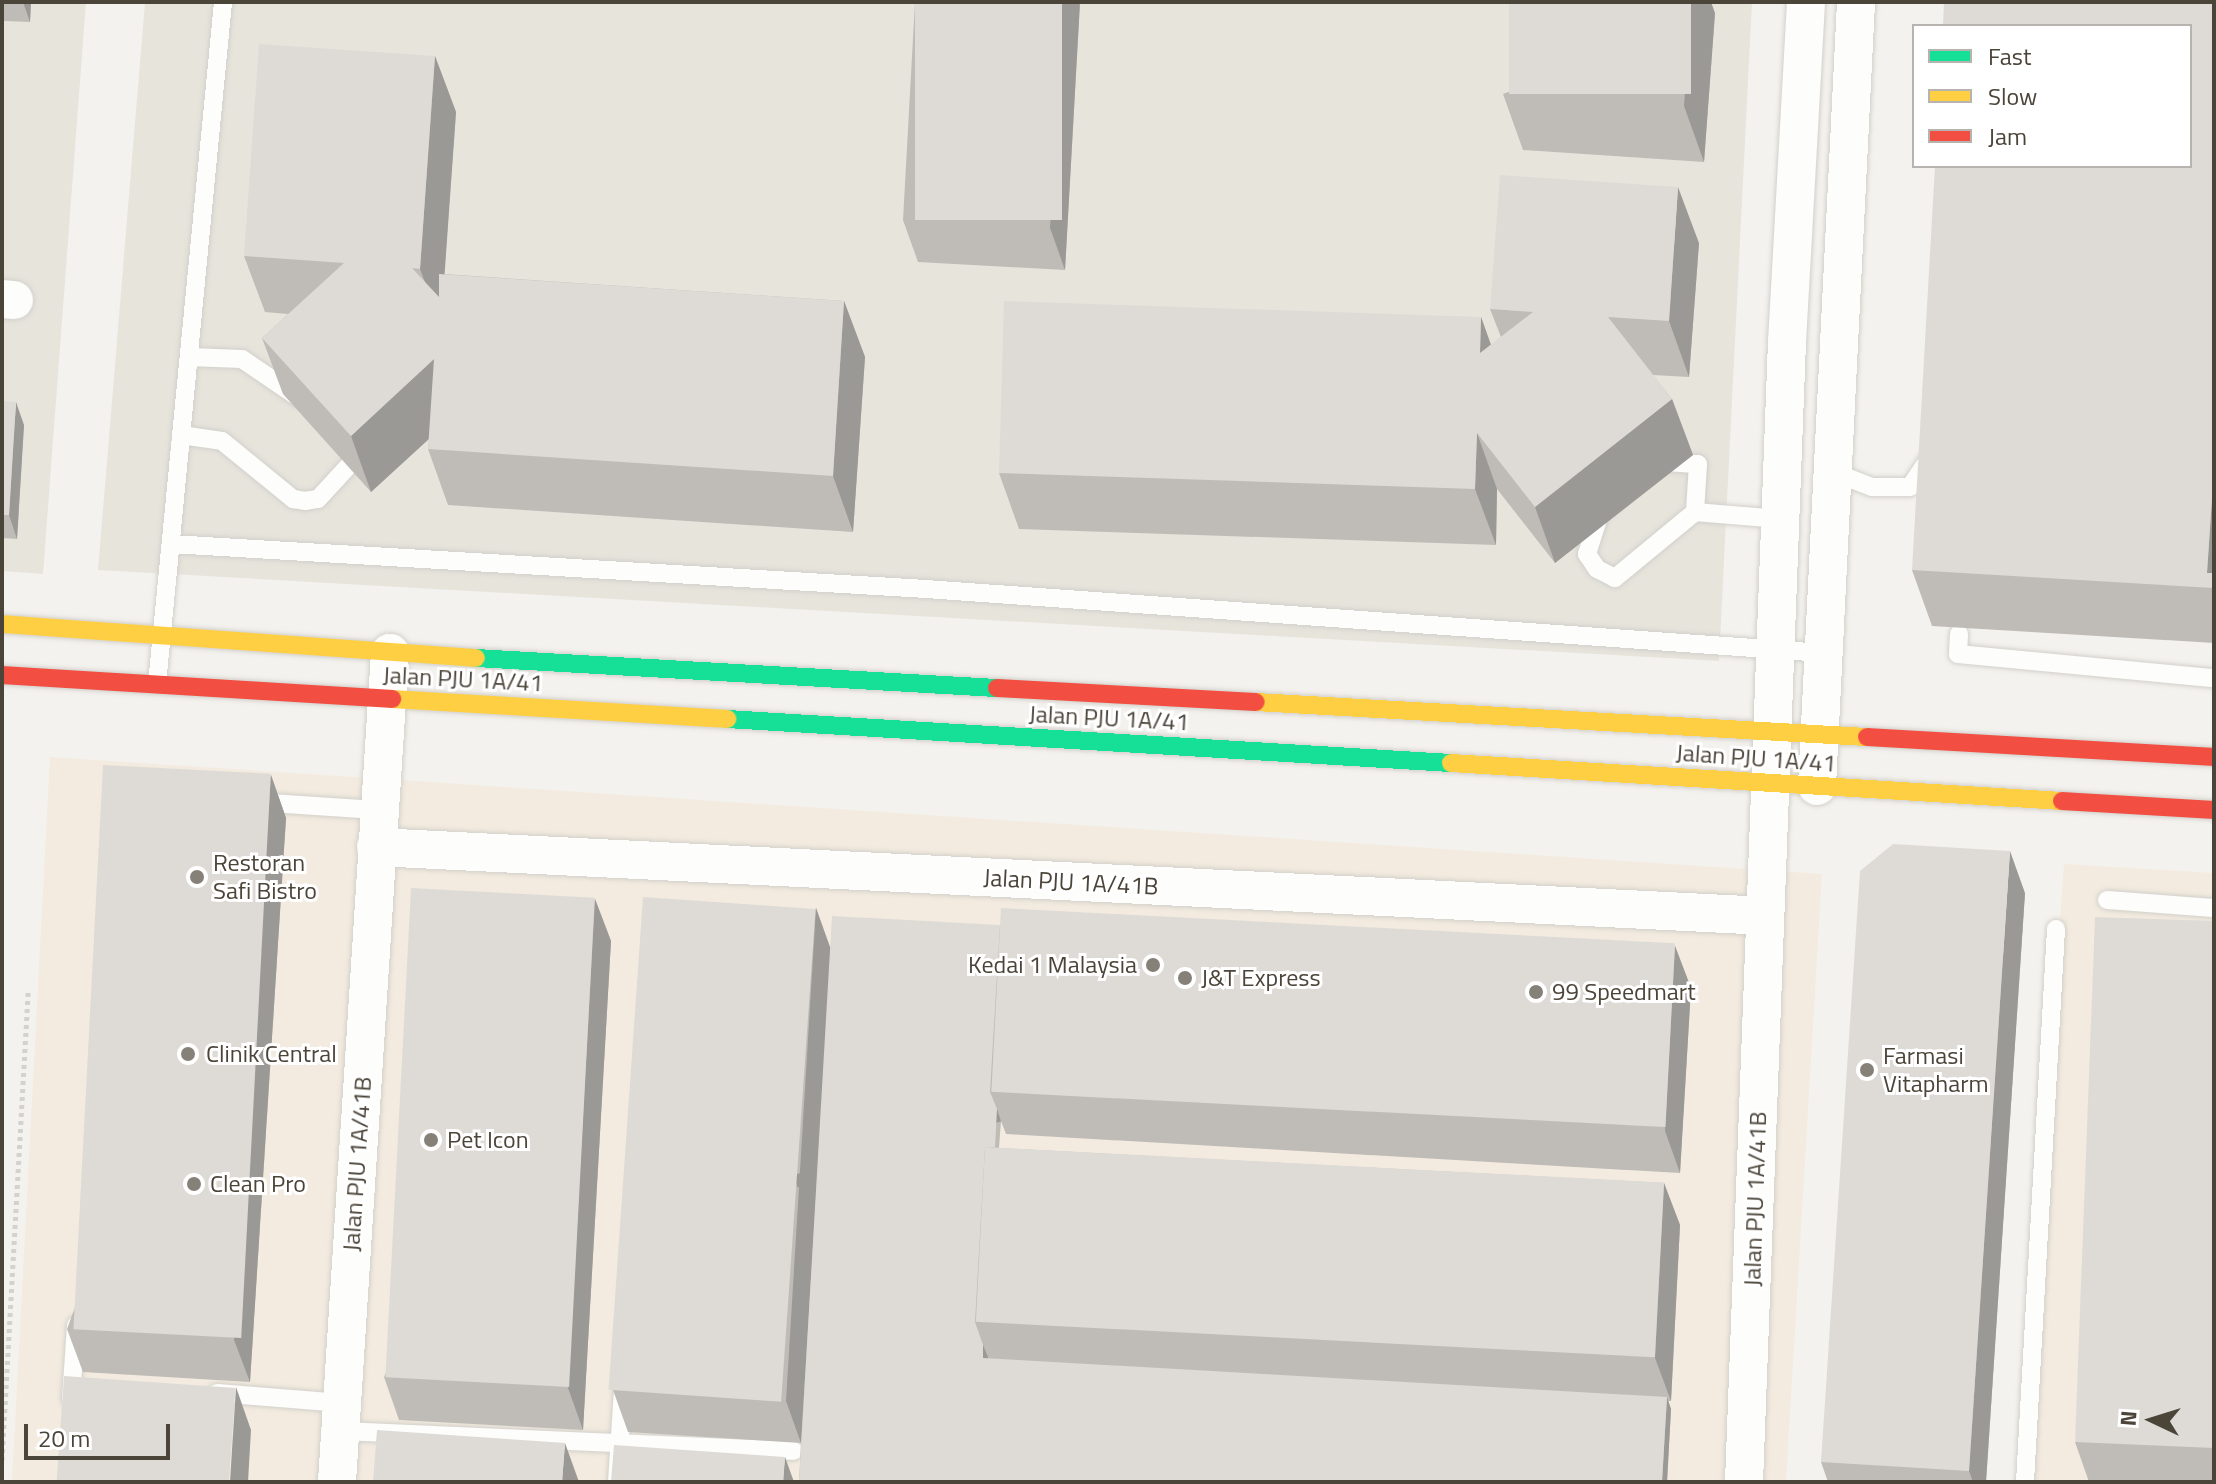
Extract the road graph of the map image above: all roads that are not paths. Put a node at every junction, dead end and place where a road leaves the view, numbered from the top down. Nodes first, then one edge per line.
1 (223, 2) edge
2 (1806, 2) edge
3 (1856, 2) edge
4 (189, 357) junction
5 (312, 408) edge
6 (1929, 433) edge
7 (346, 434) edge
8 (181, 435) junction
9 (1833, 472) junction
10 (1695, 512) junction
11 (1780, 519) junction
12 (171, 544) junction
13 (2, 624) edge
14 (1959, 634) dead end
15 (161, 636) junction
16 (1775, 650) junction
17 (390, 653) junction
18 (1824, 653) junction
19 (2, 675) edge
20 (2214, 678) edge
21 (157, 684) junction
22 (386, 698) junction
23 (1772, 732) junction
24 (1820, 734) junction
25 (2214, 757) edge
26 (1771, 783) junction
27 (1817, 786) junction
28 (242, 801) edge
29 (379, 810) junction
30 (2214, 810) edge
31 (376, 847) junction
32 (2107, 900) dead end
33 (2214, 908) edge
34 (1765, 916) junction
35 (2056, 929) dead end
36 (77, 1303) edge
37 (624, 1364) edge
38 (199, 1392) edge
39 (341, 1417) junction
40 (70, 1425) edge
41 (619, 1441) junction
42 (794, 1451) dead end
43 (1744, 1476) edge
44 (337, 1482) edge
45 (617, 1482) edge
46 (2025, 1482) edge

1 - 4 lane
2 - 11 street, Jalan PJU 1A/41B
3 - 9 street
4 - 5 lane
4 - 8 lane
6 - 9 lane
7 - 8 lane
8 - 12 lane
9 - 18 street
10 - 10 lane
10 - 11 lane
11 - 16 street, Jalan PJU 1A/41B
12 - 15 lane
12 - 16 lane
13 - 15 street, Jalan PJU 1A/41
14 - 20 lane
15 - 17 street, Jalan PJU 1A/41
15 - 21 lane
16 - 18 lane
16 - 23 street, Jalan PJU 1A/41B
17 - 22 street, Jalan PJU 1A/41B
17 - 23 street, Jalan PJU 1A/41
18 - 24 street
19 - 21 street, Jalan PJU 1A/41
21 - 22 street, Jalan PJU 1A/41
22 - 26 street, Jalan PJU 1A/41
22 - 29 street, Jalan PJU 1A/41B
23 - 24 street, Jalan PJU 1A/41
23 - 26 street, Jalan PJU 1A/41B
24 - 25 street, Jalan PJU 1A/41
24 - 27 street
26 - 27 street, Jalan PJU 1A/41
26 - 34 street, Jalan PJU 1A/41B
27 - 30 street, Jalan PJU 1A/41
28 - 29 lane
29 - 31 street, Jalan PJU 1A/41B
31 - 34 street, Jalan PJU 1A/41B
31 - 39 street, Jalan PJU 1A/41B
32 - 33 lane
34 - 43 street, Jalan PJU 1A/41B
35 - 46 lane
36 - 40 lane
37 - 41 lane
38 - 39 lane
39 - 41 lane
39 - 44 street, Jalan PJU 1A/41B
41 - 42 lane
41 - 45 lane

